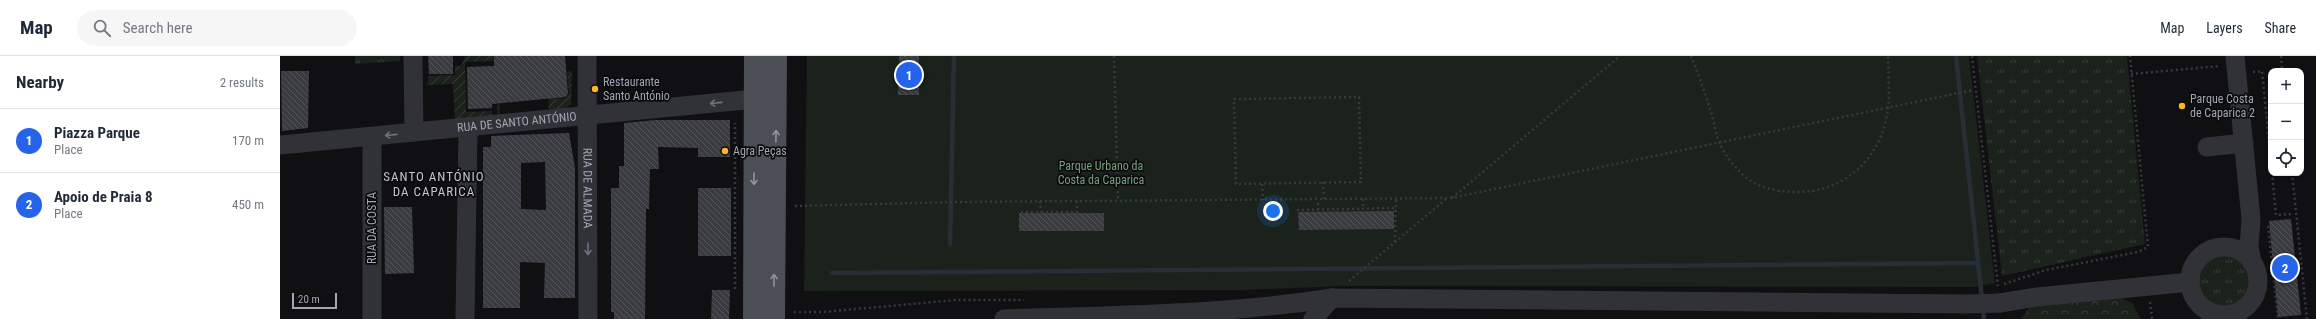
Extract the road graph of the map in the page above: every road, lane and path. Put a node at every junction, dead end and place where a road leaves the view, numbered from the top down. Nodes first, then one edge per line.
1 (413, 56) edge
2 (587, 56) edge
3 (755, 56) edge
4 (776, 56) edge
5 (1114, 56) edge
6 (1620, 56) edge
7 (1691, 56) edge
8 (1888, 56) edge
9 (1972, 56) edge
10 (2130, 56) edge
11 (2281, 56) edge
12 (2235, 60) edge
13 (2282, 68) edge
14 (2253, 72) dead end
15 (2131, 74) junction
16 (1973, 90) dead end
17 (755, 99) junction
18 (1888, 108) junction
19 (587, 116) junction
20 (468, 127) junction
21 (414, 132) junction
22 (372, 136) junction
23 (2269, 140) edge
24 (1719, 143) junction
25 (2244, 143) junction
26 (280, 145) edge
27 (2207, 147) dead end
28 (2272, 176) edge
29 (2292, 176) edge
30 (1323, 182) junction
31 (1262, 184) junction
32 (1451, 198) junction
33 (1324, 199) junction
34 (1362, 199) junction
35 (1396, 199) junction
36 (1446, 199) junction
37 (1263, 200) junction
38 (1318, 200) junction
39 (1040, 201) junction
40 (1077, 201) junction
41 (1118, 201) junction
42 (795, 206) dead end
43 (1396, 208) junction
44 (1363, 209) junction
45 (1297, 210) dead end
46 (1318, 210) junction
47 (1021, 212) dead end
48 (1041, 212) junction
49 (2291, 214) dead end
50 (2249, 222) junction
51 (1395, 242) junction
52 (2218, 248) junction
53 (2252, 262) junction
54 (2190, 282) junction
55 (1338, 292) junction
56 (2001, 300) edge
57 (372, 319) edge
58 (465, 319) edge
59 (588, 319) edge
60 (754, 319) edge
61 (774, 319) edge
62 (1004, 319) edge
63 (1313, 319) edge
64 (2307, 319) edge

1 - 21 street
2 - 19 street, RUA DE ALMADA
3 - 17 main road
61 -> 4 main road
5 - 41 path
6 - 32 path
7 - 24 path
8 - 18 path
9 - 56 path
10 - 15 path
11 - 13 path
12 - 15 path
12 - 25 street
14 - 23 path
15 - 56 path
16 - 18 path
17 -> 19 street, RUA DE SANTO ANTÓNIO
17 -> 60 main road
18 - 24 path
18 - 24 path
19 - 20 street, RUA DE SANTO ANTÓNIO
19 -> 59 street, RUA DE ALMADA
20 - 21 street, RUA DE SANTO ANTÓNIO
20 - 58 street
21 -> 22 street, RUA DE SANTO ANTÓNIO
22 - 26 street, RUA DE SANTO ANTÓNIO
22 - 57 street, RUA DA COSTA
24 - 32 path
25 - 27 street
25 - 50 street
28 - 49 path
29 - 64 path
30 - 31 path
30 - 31 path
30 - 33 path
31 - 37 path
32 - 36 path
33 - 34 path
33 - 38 path
34 - 35 path
34 - 44 path
35 - 36 path
35 - 43 path
36 - 51 path
37 - 38 path
37 - 41 path
38 - 46 path
39 - 40 path
39 - 42 path
39 - 48 path
40 - 41 path
40 - 48 path
43 - 44 path
43 - 51 path
44 - 46 path
45 - 46 path
47 - 48 path
50 - 52 street
50 - 53 street
51 - 55 path
52 - 53 street
52 - 54 street
53 - 54 street
54 - 56 street
55 - 56 street, bridge
55 - 62 street
55 - 63 street

